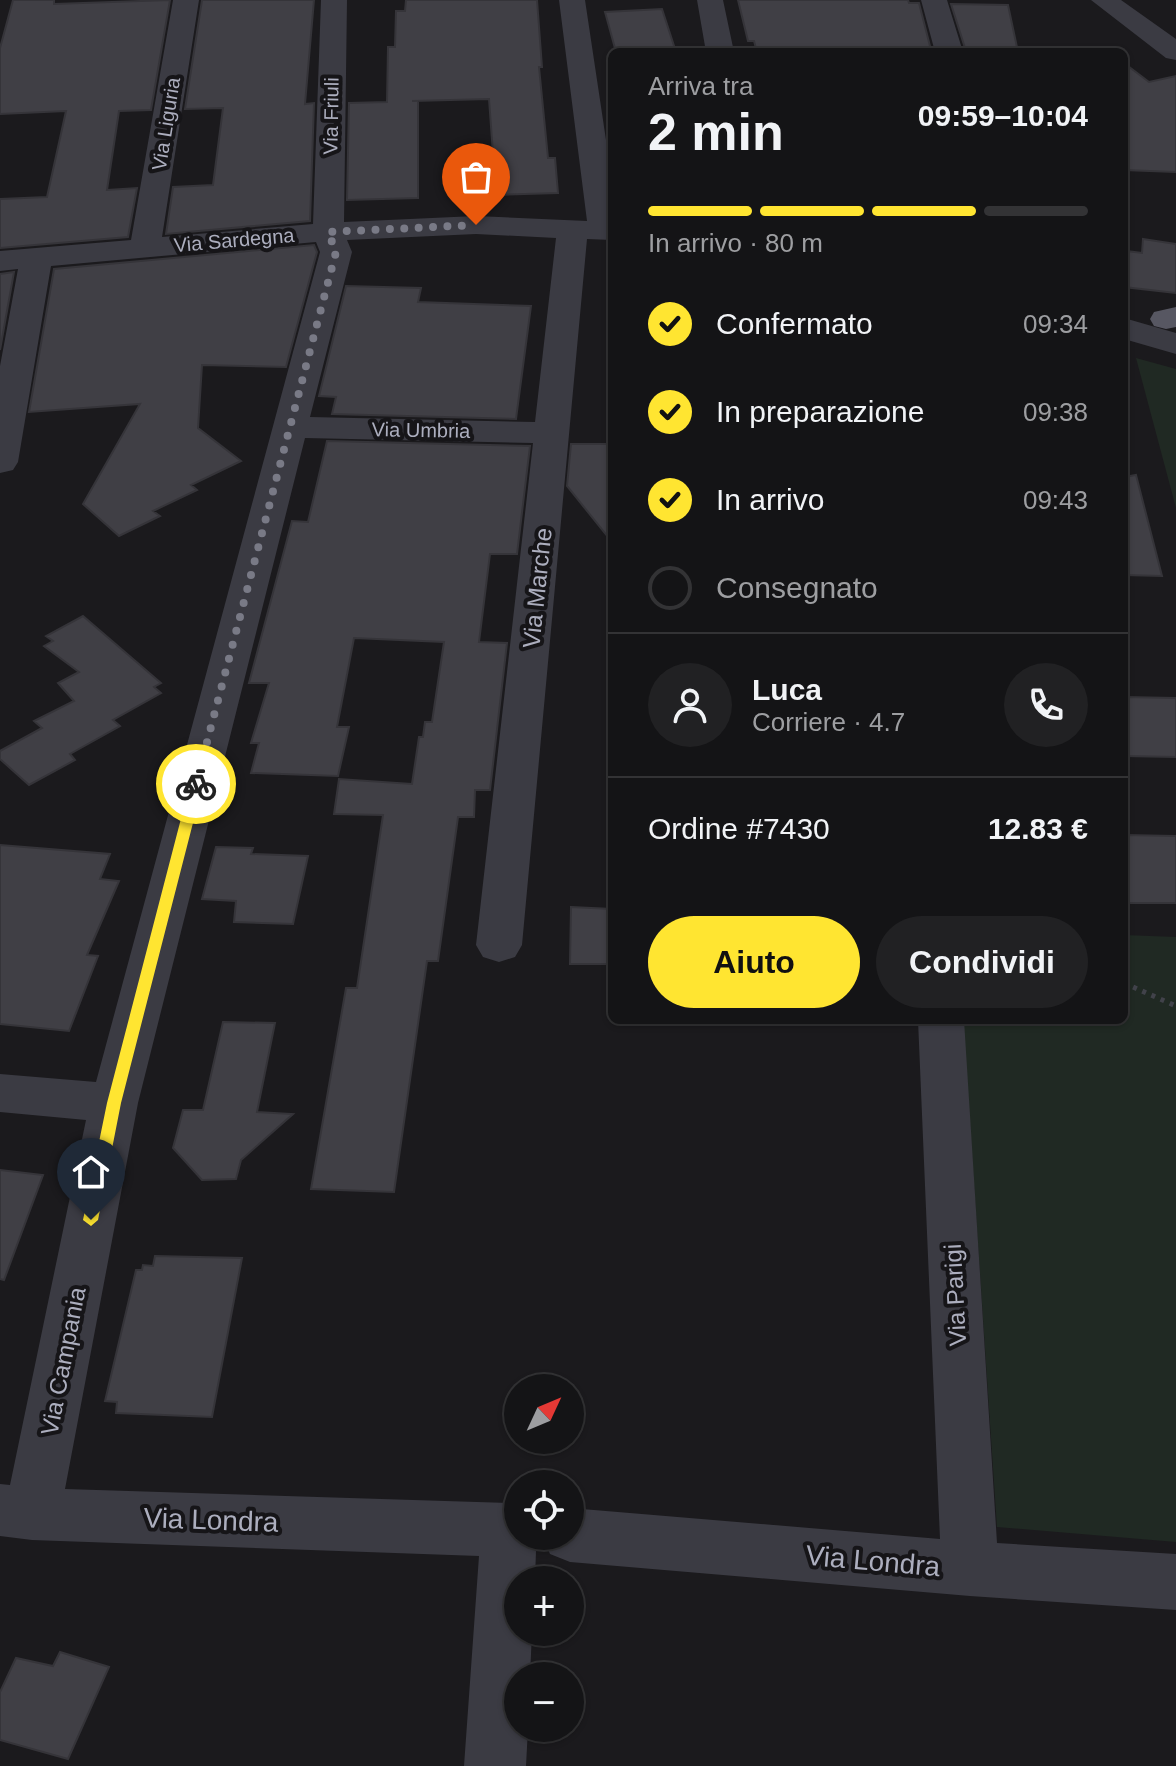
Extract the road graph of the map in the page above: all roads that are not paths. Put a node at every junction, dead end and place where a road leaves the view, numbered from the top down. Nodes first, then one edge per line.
1 (186, 0) edge
2 (334, 0) edge
3 (572, 0) edge
4 (710, 0) edge
5 (934, 0) edge
6 (1104, 0) edge
7 (719, 48) edge
8 (948, 48) edge
9 (1176, 52) edge
10 (596, 231) edge
11 (328, 232) junction
12 (145, 248) junction
13 (36, 259) junction
14 (0, 261) edge
15 (1128, 315) edge
16 (1173, 325) edge
17 (1128, 328) edge
18 (289, 427) junction
19 (553, 433) junction
20 (0, 462) edge
21 (499, 945) dead end
22 (941, 1024) edge
23 (0, 1093) edge
24 (114, 1103) junction
25 (16, 1512) edge
26 (504, 1530) edge
27 (584, 1536) edge
28 (511, 1550) edge
29 (970, 1569) junction
30 (1176, 1582) edge
31 (495, 1766) edge

1 - 12 street, Via Liguria
2 - 11 street, Via Friuli
3 - 10 street, Via Marche
4 - 7 street
5 - 8 street
6 - 9 street
10 - 11 street, Via Sardegna
10 - 19 street, Via Marche
11 - 12 street, Via Sardegna
11 - 18 street, Via Campania
12 - 13 street, Via Sardegna
13 - 14 street, Via Sardegna
13 - 20 street
15 - 16 street
16 - 17 street
18 - 19 street, Via Umbria
18 - 24 street, Via Campania
19 - 21 street, Via Marche
22 - 29 street, Via Parigi
23 - 24 street
24 - 25 street, Via Campania
25 - 26 street, Via Londra
27 - 29 street, Via Londra
28 - 31 street
29 - 30 street, Via Londra

